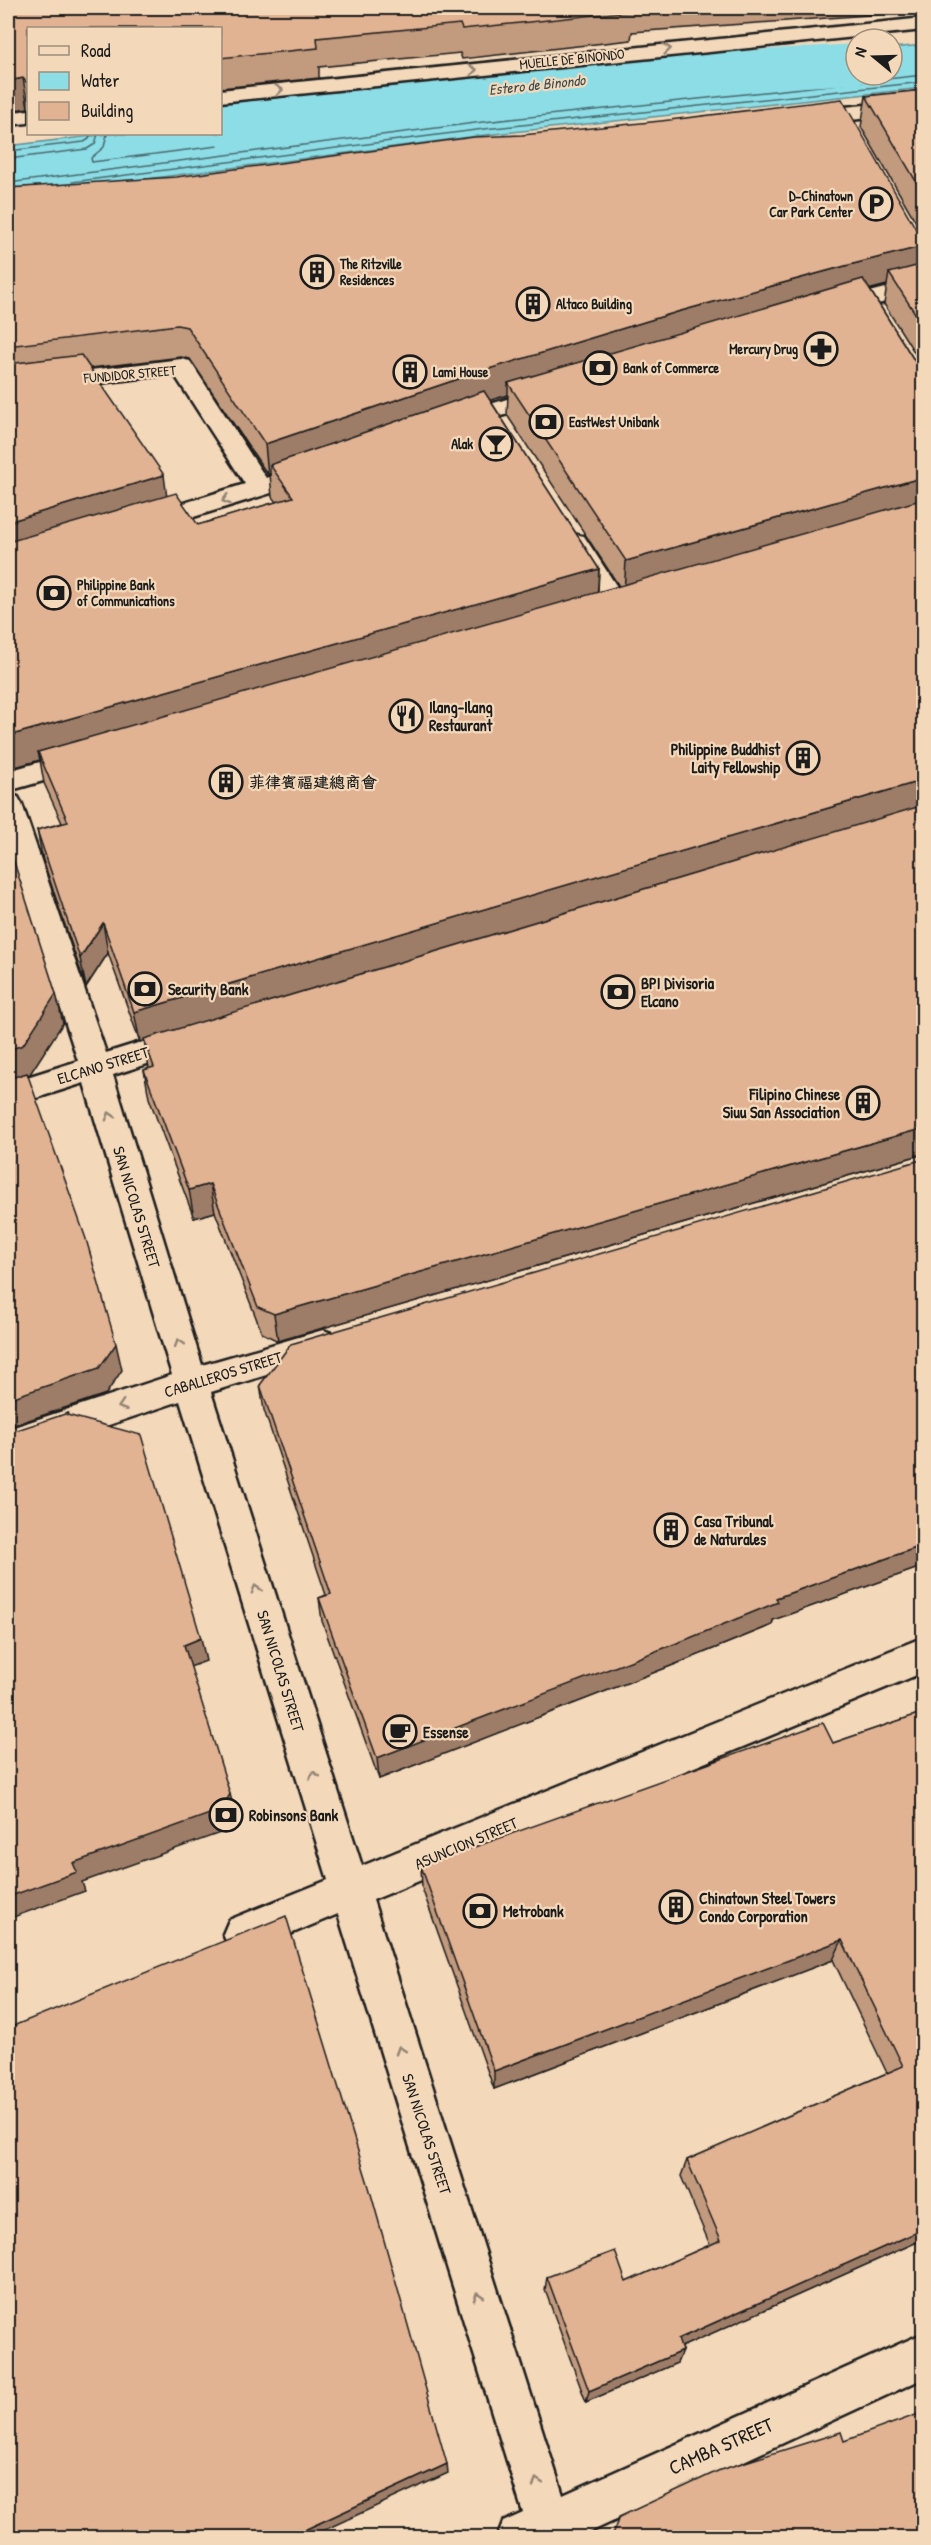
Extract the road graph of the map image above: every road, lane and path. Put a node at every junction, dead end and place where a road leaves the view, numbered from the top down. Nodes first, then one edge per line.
1 (924, 24) edge
2 (222, 96) edge
3 (924, 105) edge
4 (842, 114) junction
5 (27, 117) edge
6 (8, 119) edge
7 (787, 119) edge
8 (854, 136) edge
9 (924, 285) edge
10 (815, 314) edge
11 (8, 387) edge
12 (568, 387) edge
13 (435, 429) edge
14 (337, 463) edge
15 (261, 489) junction
16 (565, 527) edge
17 (118, 533) edge
18 (616, 605) edge
19 (111, 751) edge
20 (8, 781) edge
21 (8, 804) edge
22 (220, 1030) edge
23 (95, 1067) junction
24 (8, 1095) edge
25 (351, 1336) edge
26 (191, 1383) junction
27 (8, 1444) edge
28 (924, 1654) edge
29 (350, 1892) junction
30 (206, 1948) edge
31 (924, 2355) edge
32 (541, 2533) edge

2 -> 1 street, MUELLE DE BINONDO
3 - 4 street
4 - 7 street
4 - 8 lane
5 - 6 street
9 - 10 street
11 - 15 street, FUNDIDOR STREET
12 - 13 street
14 - 15 street
15 -> 17 street
16 - 18 lane
19 - 20 street
21 - 23 street, SAN NICOLAS STREET
22 - 23 street, ELCANO STREET
23 - 24 street, ELCANO STREET
26 -> 23 street, SAN NICOLAS STREET
25 - 26 street, CABALLEROS STREET
26 -> 27 street, CABALLEROS STREET
29 -> 26 street, SAN NICOLAS STREET
28 - 29 street, ASUNCION STREET
29 - 30 street, ASUNCION STREET
32 -> 29 street, SAN NICOLAS STREET
31 - 32 street, CAMBA STREET

